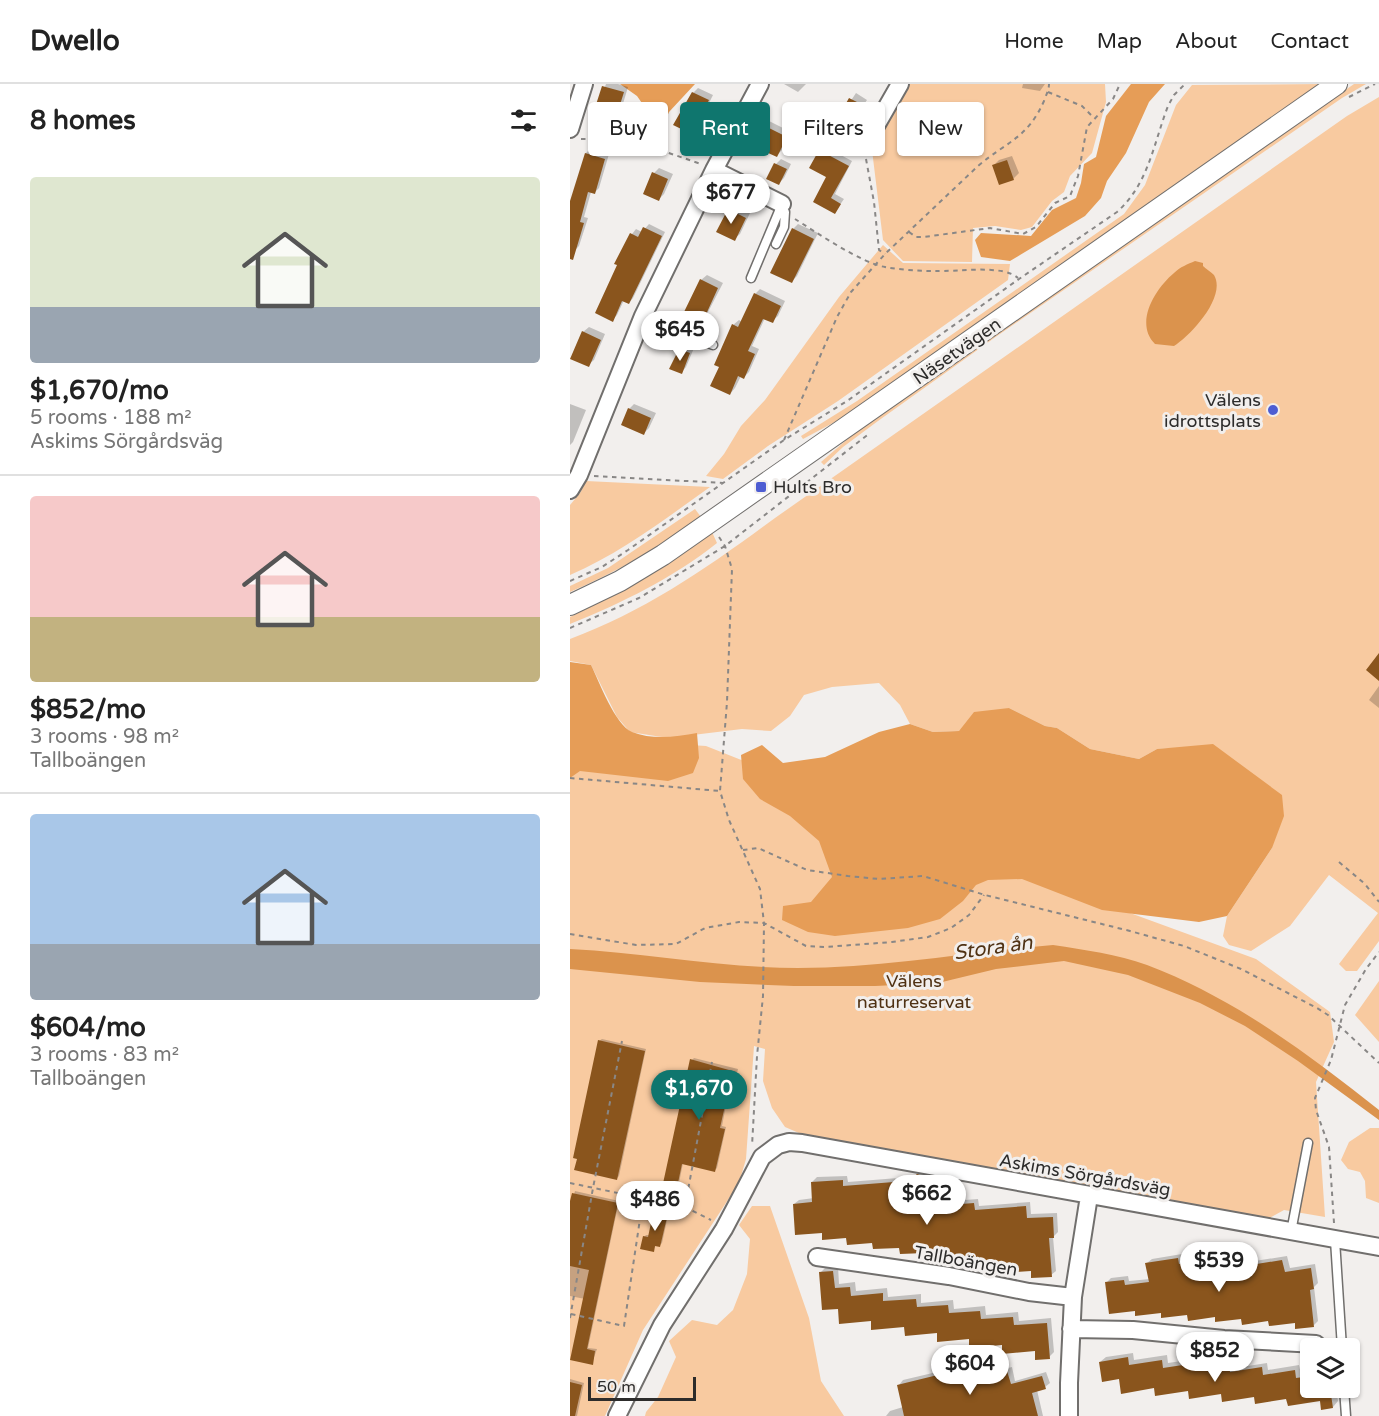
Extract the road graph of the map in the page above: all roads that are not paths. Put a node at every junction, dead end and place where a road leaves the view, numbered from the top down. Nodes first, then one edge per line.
1 (584, 84) edge
2 (760, 84) edge
3 (900, 84) edge
4 (1337, 84) edge
5 (885, 110) edge
6 (574, 134) edge
7 (714, 170) junction
8 (782, 209) junction
9 (776, 244) dead end
10 (752, 278) dead end
11 (643, 316) junction
12 (713, 345) dead end
13 (570, 490) edge
14 (570, 605) edge
15 (1308, 1143) dead end
16 (1089, 1196) junction
17 (1291, 1232) junction
18 (1335, 1240) junction
19 (1379, 1247) edge
20 (817, 1257) dead end
21 (1073, 1297) junction
22 (1071, 1329) junction
23 (1341, 1338) edge
24 (1300, 1343) edge
25 (1345, 1398) edge
26 (617, 1416) edge
27 (1069, 1416) edge
28 (1346, 1416) edge

1 - 6 street
2 - 7 street
3 - 5 street
4 - 14 street, Näsetvägen
7 - 8 street
7 - 11 street
8 - 9 lane
8 - 10 lane
11 - 12 lane
11 - 13 street
15 - 17 lane
16 - 17 street, Askims Sörgårdsväg
16 - 21 street
16 - 26 street, Askims Sörgårdsväg
17 - 18 street, Askims Sörgårdsväg
18 - 19 street, Askims Sörgårdsväg
18 - 23 lane
20 - 21 street, Tallboängen
21 - 22 street
22 - 24 street
22 - 27 street
25 - 28 lane

